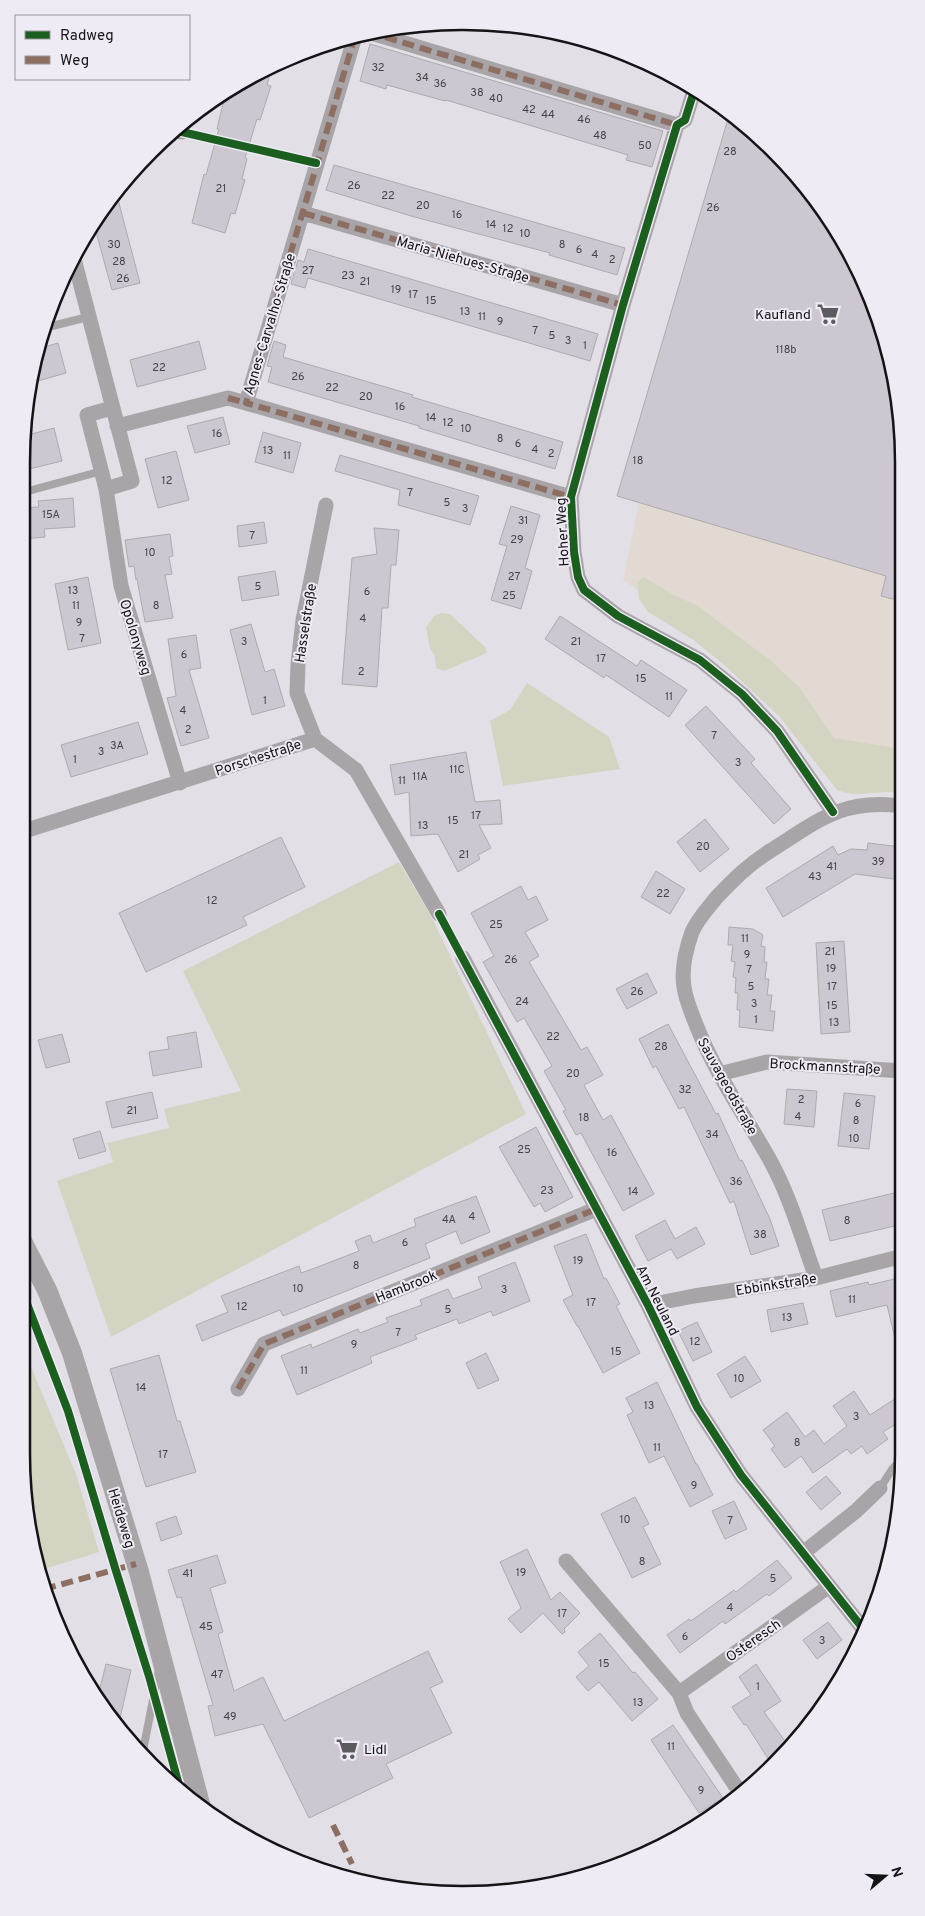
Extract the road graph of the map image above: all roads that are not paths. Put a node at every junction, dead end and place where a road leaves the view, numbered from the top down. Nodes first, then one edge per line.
1 (385, 37) edge
2 (352, 45) edge
3 (692, 96) edge
4 (677, 125) junction
5 (302, 213) junction
6 (76, 269) edge
7 (623, 305) junction
8 (88, 317) junction
9 (52, 326) edge
10 (246, 403) junction
11 (112, 408) junction
12 (117, 426) junction
13 (102, 471) junction
14 (106, 489) junction
15 (30, 491) edge
16 (571, 497) junction
17 (326, 505) dead end
18 (315, 739) junction
19 (180, 783) junction
20 (895, 806) edge
21 (833, 812) junction
22 (30, 829) edge
23 (439, 914) dead end
24 (463, 958) dead end
25 (895, 1071) edge
26 (719, 1074) junction
27 (596, 1209) junction
28 (30, 1256) edge
29 (895, 1258) edge
30 (816, 1278) junction
31 (648, 1305) junction
32 (238, 1389) dead end
33 (895, 1466) edge
34 (880, 1488) joint
35 (803, 1553) junction
36 (566, 1561) dead end
37 (828, 1587) junction
38 (859, 1624) edge
39 (162, 1658) junction
40 (679, 1693) junction
41 (144, 1746) edge
42 (737, 1788) edge
43 (198, 1796) edge

1 - 4 street
2 - 5 street, Agnes-Carvalho-Straße
3 - 4 street, Hoher Weg
4 - 7 street, Hoher Weg
5 - 7 street, Maria-Niehues-Straße
5 - 10 street, Agnes-Carvalho-Straße
6 - 8 street
7 - 16 street, Hoher Weg
8 - 9 lane
8 - 11 street
10 - 12 street
10 - 16 street, Agnes-Carvalho-Straße
11 - 12 street
11 - 13 street, Opolonyweg
12 - 14 street
13 - 14 street, Opolonyweg
13 - 15 lane
14 - 19 street, Opolonyweg
16 - 21 street, Hoher Weg
17 - 18 street, Hasselstraße
18 - 19 street, Porschestraße
18 - 23 street, Porschestraße
19 - 22 street, Porschestraße
20 - 21 street, Sauvageodstraße
21 - 26 street, Sauvageodstraße
24 - 27 street, Am Neuland
25 - 26 street, Brockmannstraße
26 - 30 street, Sauvageodstraße
27 - 31 street, Am Neuland
27 - 32 street, Hambrook
28 - 39 street, Heideweg
29 - 30 street, Ebbinkstraße
30 - 31 street, Ebbinkstraße
31 - 35 street, Am Neuland
33 - 34 lane
34 - 35 street
35 - 37 street, Am Neuland
36 - 40 street
37 - 38 street, Am Neuland
37 - 40 street, Osteresch
39 - 41 lane
39 - 43 street, Heideweg
40 - 42 street

